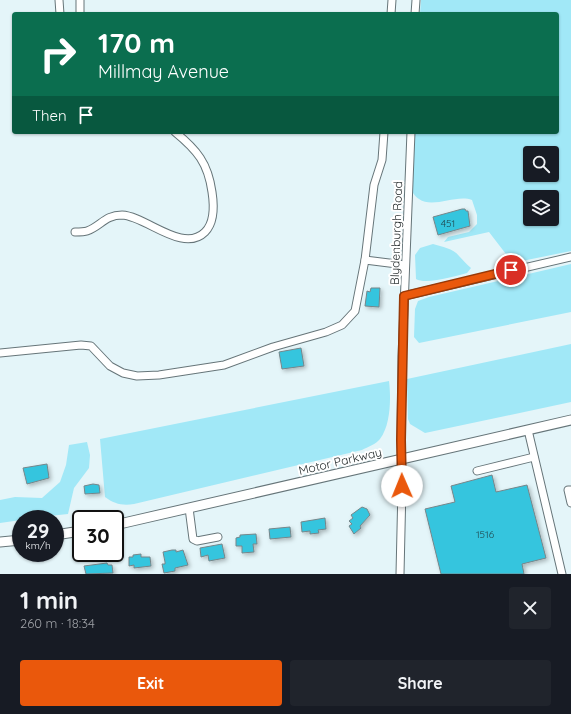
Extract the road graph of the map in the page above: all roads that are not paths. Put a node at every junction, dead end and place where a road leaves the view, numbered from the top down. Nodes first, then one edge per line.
1 (59, 0) edge
2 (80, 0) edge
3 (392, 0) edge
4 (416, 0) edge
5 (60, 12) edge
6 (80, 12) edge
7 (392, 12) edge
8 (415, 12) edge
9 (177, 134) edge
10 (384, 134) edge
11 (411, 134) edge
12 (75, 232) dead end
13 (571, 257) edge
14 (365, 260) junction
15 (405, 265) junction
16 (404, 296) junction
17 (0, 353) edge
18 (571, 420) edge
19 (528, 430) junction
20 (534, 457) junction
21 (401, 459) junction
22 (477, 472) dead end
23 (571, 490) edge
24 (571, 503) edge
25 (189, 508) junction
26 (124, 523) edge
27 (218, 537) dead end
28 (12, 541) edge
29 (0, 542) edge
30 (400, 574) edge
31 (562, 574) edge

1 - 5 street
2 - 6 street
3 - 7 street
4 - 8 street
9 - 12 street
10 - 14 street
11 - 15 street, Blydenburgh Road
13 - 16 street
14 - 15 street
14 - 17 street
15 - 16 street, Blydenburgh Road
16 - 21 street, Blydenburgh Road
18 - 19 main road, Motor Parkway
19 - 20 street
19 - 21 main road, Motor Parkway
20 - 22 street
20 - 31 street
21 - 25 main road, Motor Parkway
21 - 30 street, Blydenburgh Road
23 - 24 street
25 - 26 main road, Motor Parkway
25 - 27 street
28 - 29 main road

